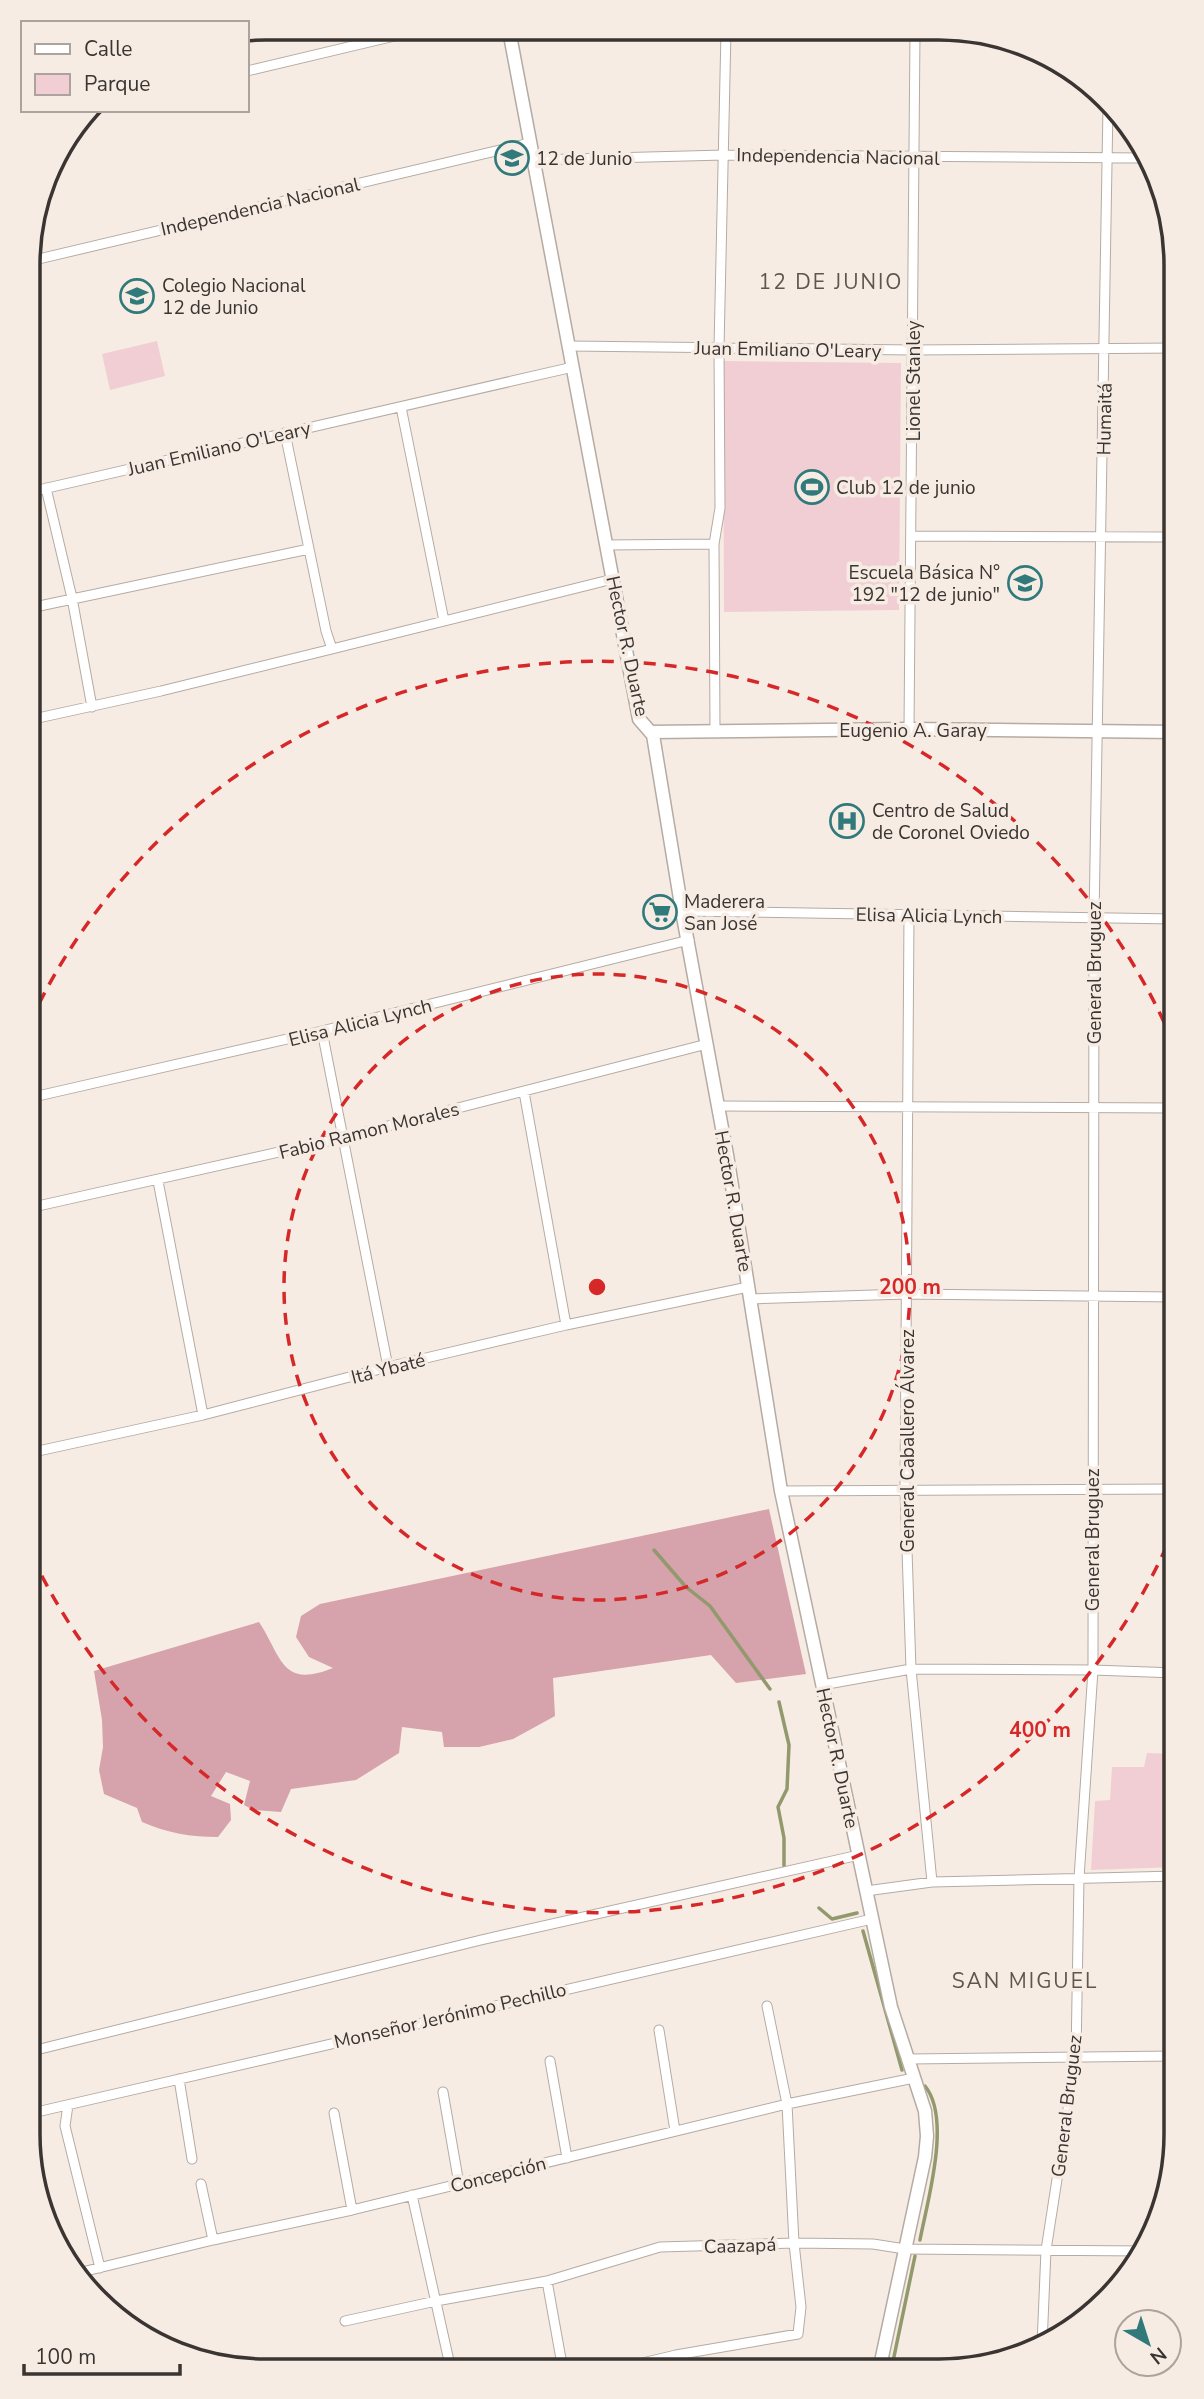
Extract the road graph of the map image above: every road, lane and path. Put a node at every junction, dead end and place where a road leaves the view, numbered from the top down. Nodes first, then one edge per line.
1 (378, 40) edge
2 (511, 40) edge
3 (726, 40) edge
4 (915, 40) edge
5 (248, 71) edge
6 (1108, 117) edge
7 (530, 143) junction
8 (724, 155) junction
9 (913, 157) junction
10 (1136, 158) edge
11 (1107, 159) junction
12 (534, 160) junction
13 (41, 258) edge
14 (569, 346) junction
15 (719, 348) junction
16 (1105, 348) junction
17 (1164, 348) edge
18 (914, 351) junction
19 (573, 367) junction
20 (401, 407) junction
21 (285, 433) junction
22 (46, 488) junction
23 (41, 489) edge
24 (911, 536) junction
25 (1101, 537) junction
26 (1164, 537) edge
27 (714, 544) junction
28 (606, 545) junction
29 (309, 549) junction
30 (613, 579) junction
31 (72, 598) junction
32 (41, 605) edge
33 (444, 621) junction
34 (332, 649) junction
35 (92, 706) junction
36 (41, 717) edge
37 (909, 729) junction
38 (715, 731) junction
39 (650, 732) junction
40 (1097, 732) junction
41 (1164, 732) edge
42 (682, 911) junction
43 (909, 915) junction
44 (1094, 918) junction
45 (1164, 919) edge
46 (689, 940) junction
47 (322, 1031) junction
48 (707, 1044) junction
49 (524, 1092) junction
50 (41, 1095) edge
51 (718, 1107) junction
52 (907, 1108) junction
53 (1094, 1108) junction
54 (1164, 1108) edge
55 (341, 1138) junction
56 (158, 1181) junction
57 (40, 1206) edge
58 (749, 1293) junction
59 (906, 1294) junction
60 (1093, 1295) junction
61 (1163, 1297) edge
62 (566, 1325) junction
63 (388, 1367) junction
64 (203, 1415) junction
65 (40, 1451) edge
66 (1091, 1488) junction
67 (1163, 1489) edge
68 (781, 1491) junction
69 (905, 1491) junction
70 (911, 1669) junction
71 (1093, 1670) junction
72 (1163, 1673) edge
73 (822, 1685) junction
74 (859, 1855) junction
75 (1163, 1875) edge
76 (1079, 1878) junction
77 (933, 1882) junction
78 (866, 1891) junction
79 (872, 1919) junction
80 (767, 2006) dead end
81 (659, 2030) dead end
82 (40, 2049) edge
83 (1163, 2056) edge
84 (1076, 2057) junction
85 (908, 2059) junction
86 (550, 2061) dead end
87 (914, 2078) junction
88 (179, 2079) junction
89 (443, 2092) dead end
90 (787, 2104) junction
91 (68, 2105) junction
92 (40, 2111) edge
93 (334, 2112) dead end
94 (675, 2132) junction
95 (567, 2158) junction
96 (192, 2159) dead end
97 (201, 2184) dead end
98 (458, 2184) junction
99 (412, 2195) junction
100 (352, 2210) junction
101 (213, 2240) junction
102 (794, 2243) junction
103 (905, 2249) junction
104 (1046, 2250) junction
105 (1131, 2250) edge
106 (100, 2268) junction
107 (87, 2271) edge
108 (547, 2281) junction
109 (436, 2301) junction
110 (345, 2321) dead end
111 (1042, 2333) edge
112 (676, 2354) junction
113 (449, 2359) edge
114 (561, 2359) edge
115 (656, 2359) edge
116 (677, 2359) edge
117 (882, 2359) edge

1 - 5 street
2 - 7 street, Hector R. Duarte
3 - 8 street
4 - 9 street, Lionel Stanley
6 - 11 street, Humaitá
7 - 12 street, Hector R. Duarte
7 - 13 street, Independencia Nacional
8 - 9 street, Independencia Nacional
8 - 12 street, Independencia Nacional
8 - 15 street
9 - 11 street, Independencia Nacional
9 - 18 street, Lionel Stanley
10 - 11 street, Independencia Nacional
11 - 16 street, Humaitá
12 - 14 street, Hector R. Duarte
14 - 15 street, Juan Emiliano O'Leary
14 - 19 street, Hector R. Duarte
15 - 18 street, Juan Emiliano O'Leary
15 - 27 street
16 - 17 street, Juan Emiliano O'Leary
16 - 18 street, Juan Emiliano O'Leary
16 - 25 street, Humaitá
18 - 24 street, Lionel Stanley
19 - 20 street, Juan Emiliano O'Leary
19 - 28 street, Hector R. Duarte
20 - 21 street, Juan Emiliano O'Leary
20 - 33 street
21 - 22 street, Juan Emiliano O'Leary
21 - 29 street
22 - 23 street, Juan Emiliano O'Leary
22 - 31 street
24 - 25 street
24 - 37 street, Lionel Stanley
25 - 26 street
25 - 40 street, Humaitá
27 - 28 street
27 - 38 street
28 - 30 street, Hector R. Duarte
29 - 31 street
29 - 34 street
30 - 33 street
30 - 39 street, Hector R. Duarte
31 - 32 street
31 - 35 street
33 - 34 street
34 - 35 street
35 - 36 street
37 - 38 street, Eugenio A. Garay
37 - 40 street, Eugenio A. Garay
38 - 39 street, Eugenio A. Garay
39 - 42 street, Hector R. Duarte
40 - 41 street, Eugenio A. Garay
40 - 44 street, General Bruguez
42 - 43 street, Elisa Alicia Lynch
42 - 46 street, Hector R. Duarte
43 - 44 street, Elisa Alicia Lynch
43 - 52 street, General Caballero Álvarez
44 - 45 street, Elisa Alicia Lynch
44 - 53 street, General Bruguez
46 - 47 street, Elisa Alicia Lynch
46 - 48 street, Hector R. Duarte
47 - 50 street, Elisa Alicia Lynch
47 - 55 street
48 - 49 street, Fabio Ramon Morales
48 - 51 street, Hector R. Duarte
49 - 55 street, Fabio Ramon Morales
49 - 62 street
51 - 52 street
51 - 58 street, Hector R. Duarte
52 - 53 street
52 - 59 street, General Caballero Álvarez
53 - 54 street
53 - 60 street, General Bruguez
55 - 56 street, Fabio Ramon Morales
55 - 63 street
56 - 57 street, Fabio Ramon Morales
56 - 64 street
58 - 59 street, Itá Ybaté
58 - 62 street, Itá Ybaté
58 - 68 street, Hector R. Duarte
59 - 60 street, Itá Ybaté
59 - 69 street, General Caballero Álvarez
60 - 61 street, Itá Ybaté
60 - 66 street, General Bruguez
62 - 63 street, Itá Ybaté
63 - 64 street, Itá Ybaté
64 - 65 street, Itá Ybaté
66 - 67 street
66 - 69 street
66 - 71 street, General Bruguez
68 - 69 street
68 - 73 street, Hector R. Duarte
69 - 70 street, General Caballero Álvarez
70 - 71 street
70 - 73 street
70 - 77 street, General Caballero Álvarez
71 - 72 street
71 - 76 street, General Bruguez
73 - 74 street, Hector R. Duarte
74 - 78 street, Hector R. Duarte
74 - 82 street
75 - 76 street
76 - 77 street
76 - 84 street, General Bruguez
77 - 78 street
78 - 79 street, Hector R. Duarte
79 - 85 street, Hector R. Duarte
79 - 88 street, Monseñor Jerónimo Pechillo
80 - 90 street
81 - 94 street
83 - 84 street
84 - 85 street
84 - 104 street, General Bruguez
85 - 87 street, Hector R. Duarte
86 - 95 street
87 - 90 street, Concepción
87 - 103 street, Hector R. Duarte
88 - 91 street, Monseñor Jerónimo Pechillo
88 - 96 street
89 - 98 street
90 - 94 street, Concepción
90 - 102 street
91 - 92 street, Monseñor Jerónimo Pechillo
91 - 106 street
93 - 100 street
94 - 95 street, Concepción
95 - 98 street, Concepción
97 - 101 street
98 - 99 street, Concepción
99 - 100 street, Concepción
99 - 109 street
100 - 101 street, Concepción
101 - 106 street, Concepción
102 - 103 street, Caazapá
102 - 108 street, Caazapá
102 - 112 street
103 - 104 street, Caazapá
103 - 117 street, Hector R. Duarte
104 - 105 street, Caazapá
104 - 111 street, General Bruguez
106 - 107 street, Concepción
108 - 109 street, Caazapá
108 - 114 street
109 - 110 street, Caazapá
109 - 113 street
112 - 115 street
112 - 116 street

